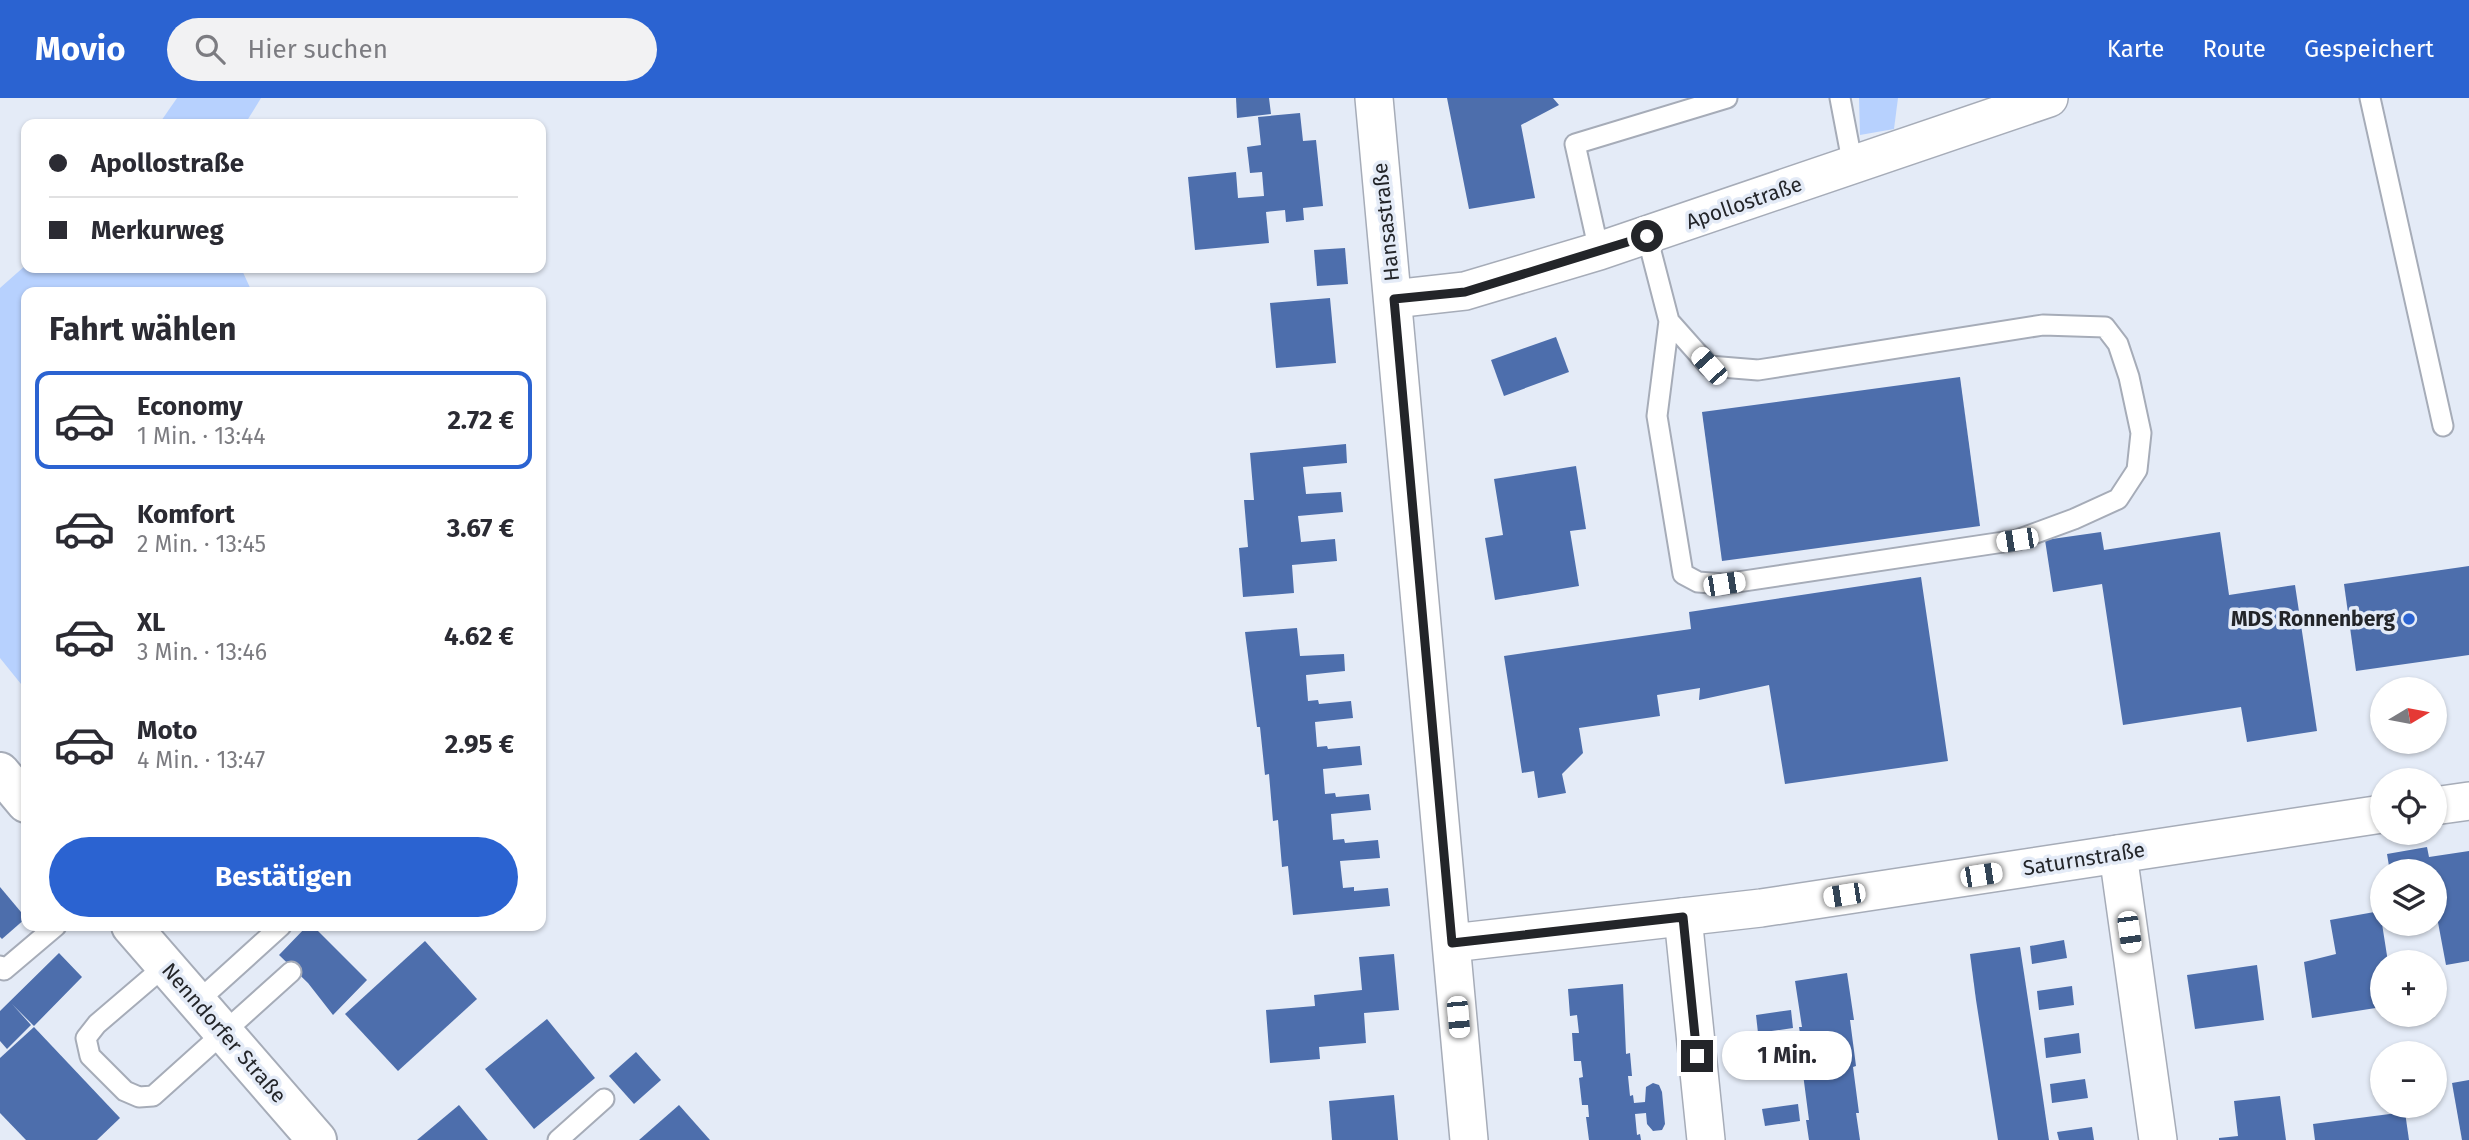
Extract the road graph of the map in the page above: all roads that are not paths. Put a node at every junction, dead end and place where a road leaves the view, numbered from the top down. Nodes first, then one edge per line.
1 (1374, 98) edge
2 (1727, 98) edge
3 (1840, 98) edge
4 (2049, 98) edge
5 (2370, 98) edge
6 (1853, 166) junction
7 (1647, 236) junction
8 (1599, 251) junction
9 (1394, 299) junction
10 (1669, 321) junction
11 (2443, 426) dead end
12 (0, 772) edge
13 (21, 797) edge
14 (2469, 801) edge
15 (2447, 804) edge
16 (2370, 816) edge
17 (2118, 854) junction
18 (1683, 917) junction
19 (49, 931) edge
20 (135, 931) edge
21 (276, 931) edge
22 (1452, 943) junction
23 (166, 965) junction
24 (0, 966) edge
25 (291, 972) dead end
26 (197, 1002) junction
27 (223, 1032) junction
28 (604, 1099) dead end
29 (317, 1140) edge
30 (558, 1140) edge
31 (1469, 1140) edge
32 (1706, 1140) edge
33 (2158, 1140) edge

1 - 9 street, Hansastraße
2 - 8 lane
3 - 6 lane
4 - 6 street, Apollostraße
5 - 11 lane
6 - 7 street, Apollostraße
7 - 8 street, Apollostraße
7 - 10 lane
8 - 9 street, Apollostraße
9 - 22 street, Hansastraße
10 - 10 lane
12 - 13 street
14 - 15 street
16 - 17 street, Saturnstraße
17 - 18 street, Saturnstraße
17 - 33 street
18 - 22 street, Saturnstraße
18 - 32 street
19 - 24 lane
20 - 23 street, Nenndorfer Straße
21 - 26 lane
22 - 31 street, Hansastraße
23 - 26 street, Nenndorfer Straße
23 - 27 lane
25 - 27 lane
26 - 27 street, Nenndorfer Straße
27 - 29 street, Nenndorfer Straße
28 - 30 lane

